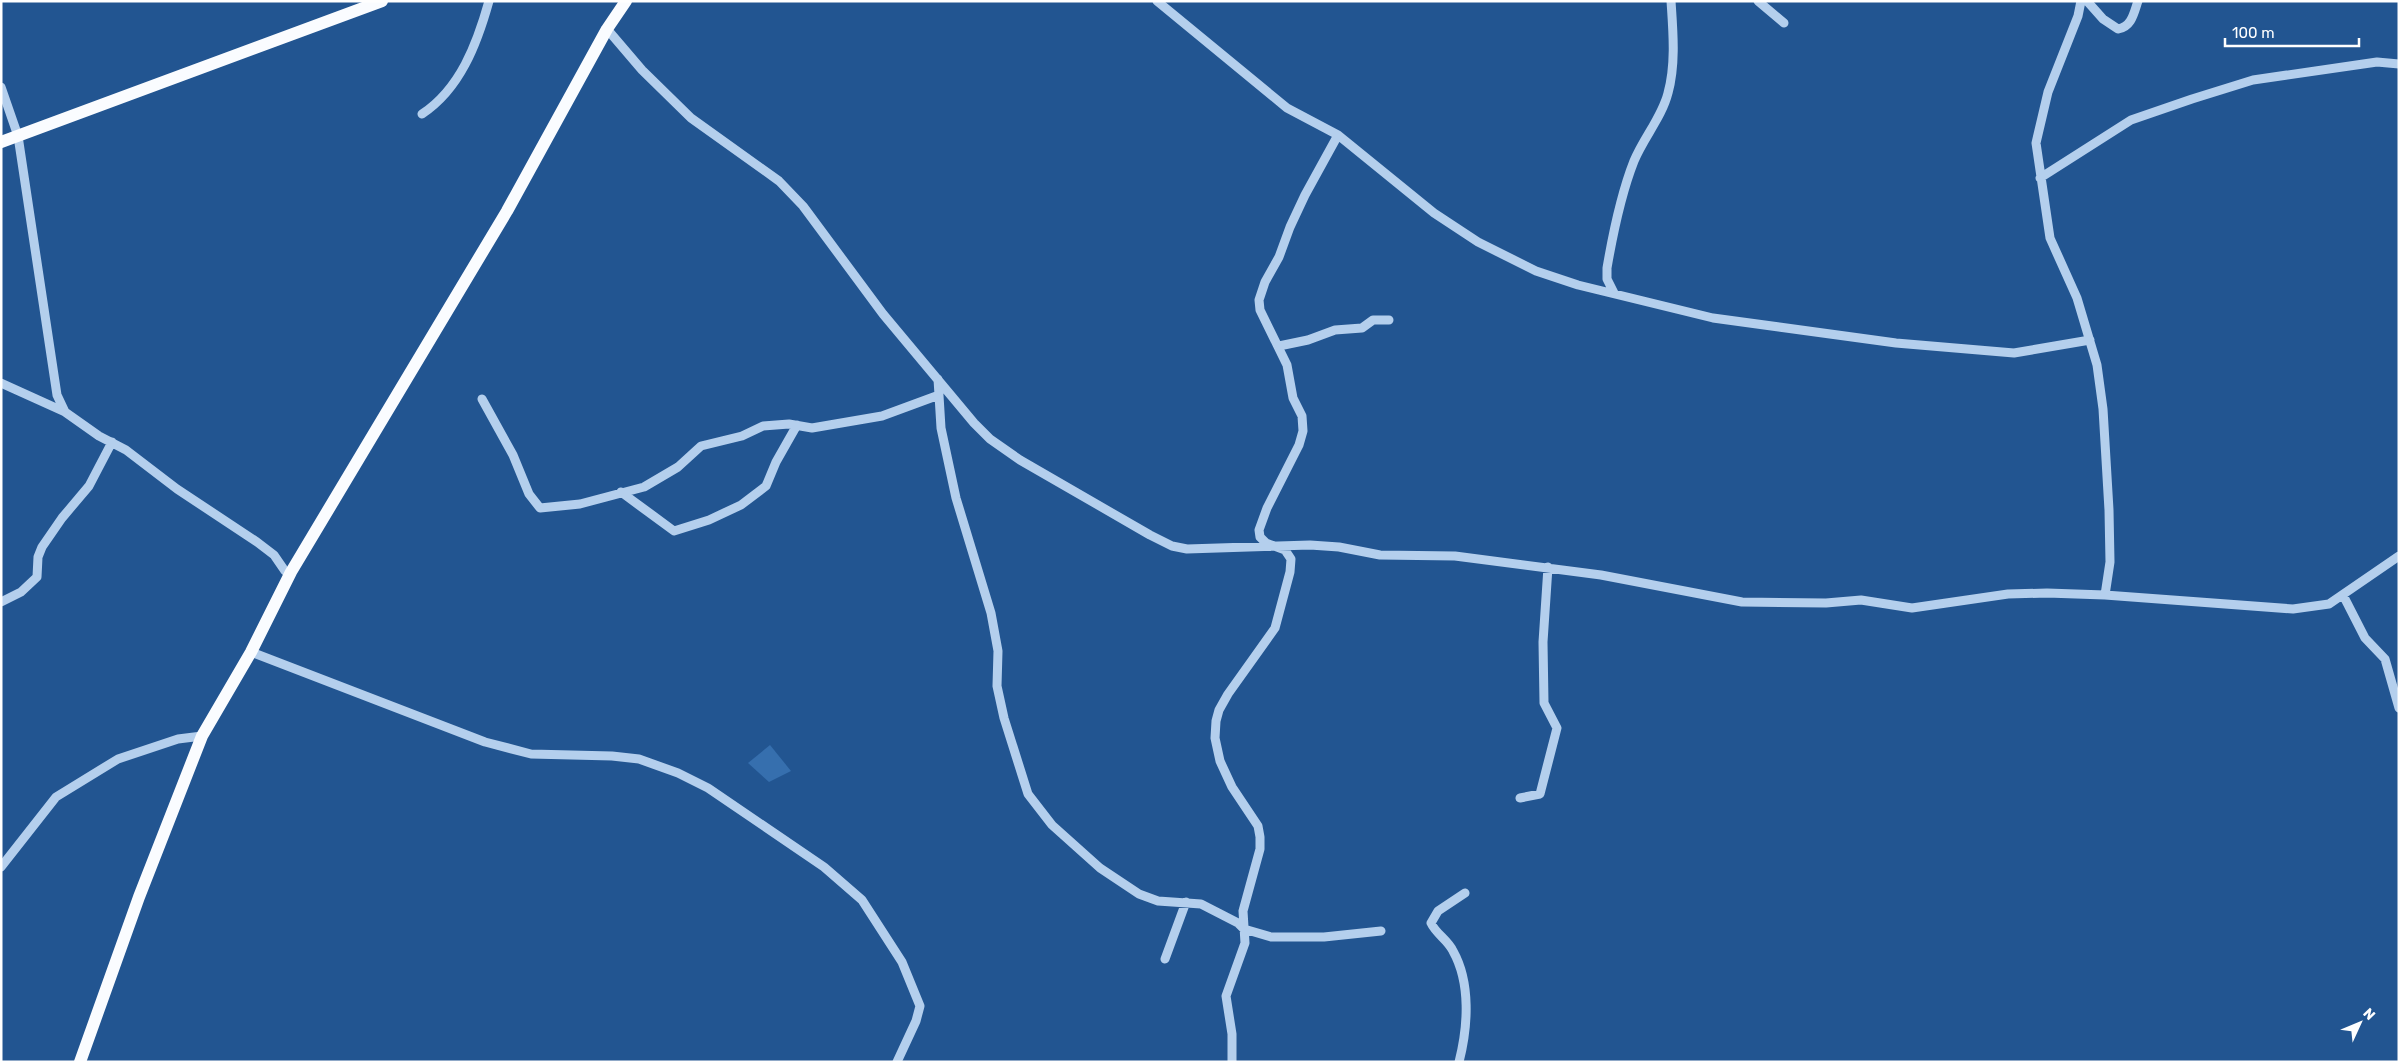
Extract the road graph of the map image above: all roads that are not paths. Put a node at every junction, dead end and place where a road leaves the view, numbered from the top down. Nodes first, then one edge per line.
1 (382, 1) edge
2 (489, 1) edge
3 (626, 1) edge
4 (1157, 1) edge
5 (1671, 1) edge
6 (1758, 1) edge
7 (2081, 1) edge
8 (2087, 1) edge
9 (2138, 1) edge
10 (1784, 23) dead end
11 (607, 30) junction
12 (2399, 64) edge
13 (1, 87) edge
14 (422, 114) dead end
15 (1338, 135) junction
16 (18, 136) junction
17 (1, 142) edge
18 (2040, 178) junction
19 (1614, 293) junction
20 (1389, 320) dead end
21 (2090, 340) junction
22 (1279, 346) junction
23 (938, 379) junction
24 (1, 383) edge
25 (939, 395) junction
26 (482, 398) dead end
27 (65, 412) junction
28 (797, 425) junction
29 (112, 442) junction
30 (622, 492) junction
31 (1270, 546) junction
32 (2399, 556) edge
33 (1548, 567) junction
34 (292, 572) junction
35 (2105, 595) junction
36 (2342, 595) junction
37 (1, 602) edge
38 (250, 652) junction
39 (2399, 708) edge
40 (202, 736) junction
41 (1520, 798) dead end
42 (1, 867) edge
43 (1465, 893) dead end
44 (1186, 902) junction
45 (1244, 929) junction
46 (1381, 931) dead end
47 (1165, 959) dead end
48 (80, 1062) edge
49 (896, 1062) edge
50 (1232, 1062) edge
51 (1459, 1062) edge

1 - 16 main road
2 - 14 street
3 - 11 main road
4 - 15 street
5 - 19 street
6 - 10 street
7 - 18 street
8 - 9 street
11 - 23 street
11 - 34 main road
12 - 18 street
13 - 16 street
15 - 19 street
15 - 22 street
16 - 17 main road
16 - 27 street
18 - 21 street
19 - 21 street
20 - 22 street
21 - 35 street
22 - 31 street
23 - 25 street
23 - 31 street
24 - 27 street
25 - 28 street
25 - 44 street
26 - 30 street
27 - 29 street
28 - 30 street
28 - 30 street
29 - 34 street
29 - 37 street
31 - 33 street
31 - 45 street
32 - 36 street
33 - 35 street
33 - 41 street
34 - 38 main road
35 - 36 street
36 - 39 street
38 - 40 main road
38 - 49 street
40 - 42 street
40 - 48 main road
43 - 51 street
44 - 45 street
44 - 47 street
45 - 46 street
45 - 50 street

